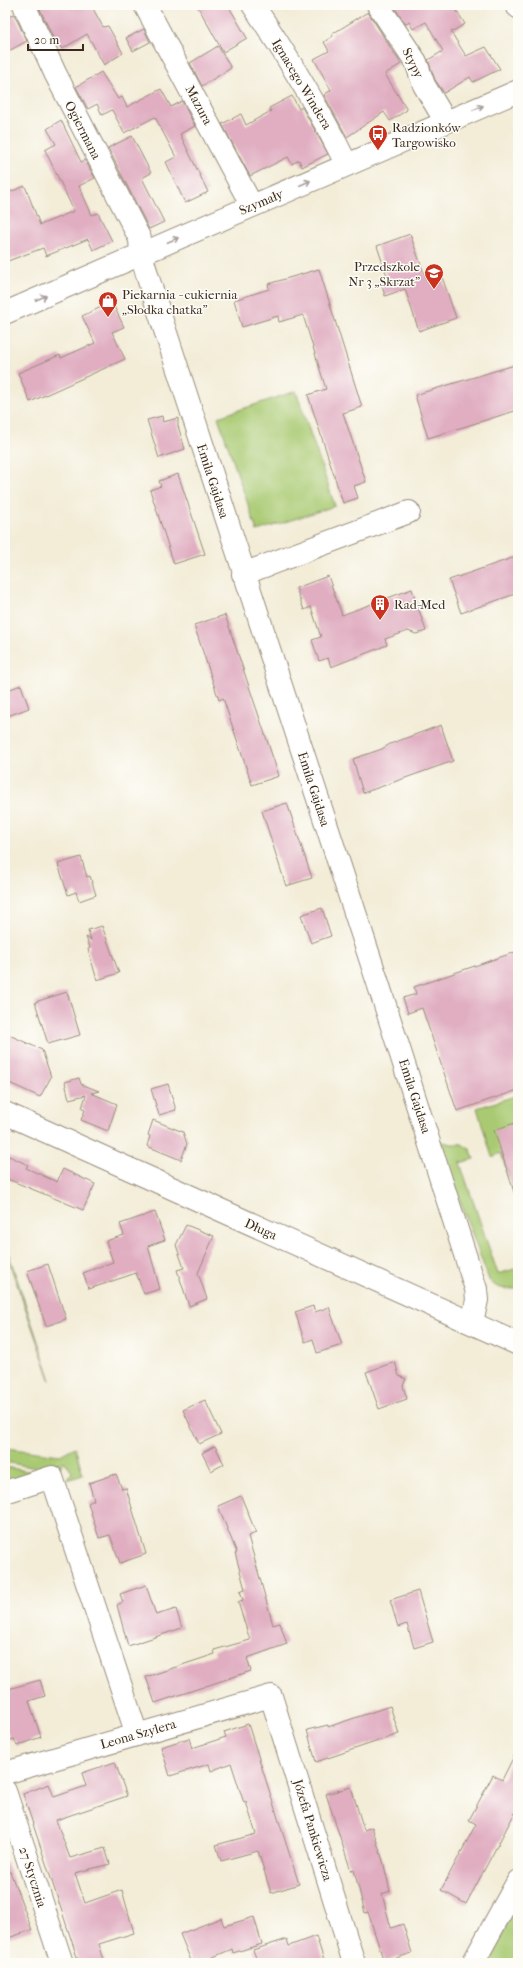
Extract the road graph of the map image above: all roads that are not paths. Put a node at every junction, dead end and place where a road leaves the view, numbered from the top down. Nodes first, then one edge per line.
1 (24, 5) edge
2 (145, 5) edge
3 (253, 5) edge
4 (378, 5) edge
5 (518, 91) edge
6 (446, 122) junction
7 (346, 165) junction
8 (252, 206) junction
9 (141, 254) junction
10 (5, 313) edge
11 (409, 512) dead end
12 (243, 574) junction
13 (5, 1113) edge
14 (472, 1323) junction
15 (518, 1344) edge
16 (5, 1492) edge
17 (271, 1696) joint
18 (137, 1735) junction
19 (5, 1773) edge
20 (5, 1791) edge
21 (518, 1881) edge
22 (62, 1963) edge
23 (354, 1963) edge
24 (473, 1963) edge

1 - 9 street, Ogiermana
2 - 8 street, Mazura
3 - 7 street, Ignacego Windera
4 - 6 street, Stypy
6 -> 5 street, Szymały
6 - 7 street, Szymały
8 -> 7 street, Szymały
9 -> 8 street, Szymały
10 -> 9 street, Szymały
9 - 12 street, Emila Gajdasa
11 - 12 street
12 - 14 street, Emila Gajdasa
13 - 14 street, Długa
14 - 15 street, Długa
16 - 18 street
17 - 18 street, Leona Szylera
17 - 23 street, Józefa Pankiewicza
18 - 19 street, Leona Szylera
20 - 22 street, 27 Stycznia
21 - 24 street

